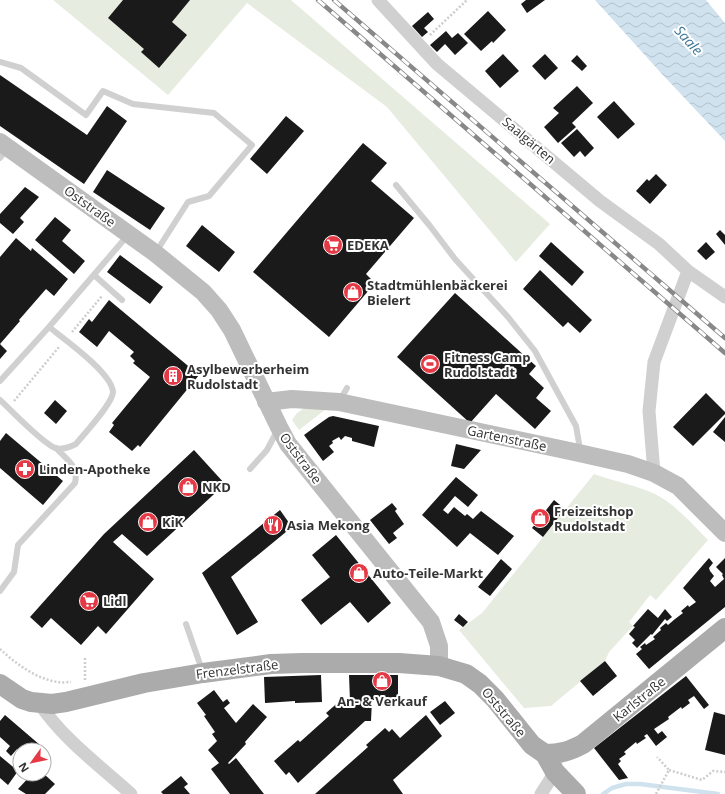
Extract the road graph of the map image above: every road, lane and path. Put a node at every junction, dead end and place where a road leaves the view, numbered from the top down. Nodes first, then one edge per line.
1 (378, 0) edge
2 (466, 0) edge
3 (419, 46) junction
4 (0, 62) edge
5 (3, 149) edge
6 (396, 185) dead end
7 (129, 234) junction
8 (155, 253) junction
9 (688, 271) junction
10 (94, 275) junction
11 (725, 297) edge
12 (122, 300) dead end
13 (49, 327) junction
14 (0, 381) edge
15 (0, 400) edge
16 (266, 402) junction
17 (279, 428) junction
18 (56, 448) junction
19 (579, 453) junction
20 (250, 469) dead end
21 (654, 473) junction
22 (725, 533) edge
23 (0, 591) edge
24 (186, 624) dead end
25 (725, 628) edge
26 (0, 649) edge
27 (85, 658) dead end
28 (439, 666) junction
29 (203, 673) junction
30 (0, 684) edge
31 (39, 703) junction
32 (545, 754) junction
33 (656, 757) dead end
34 (669, 770) junction
35 (554, 772) junction
36 (725, 772) edge
37 (657, 793) edge
38 (131, 794) edge
39 (541, 794) edge
40 (576, 794) edge

1 - 3 street, Saalgärten
2 - 3 path
3 - 9 street, Saalgärten
4 - 8 lane
5 - 7 main road, Oststraße
6 - 19 lane
7 - 8 main road, Oststraße
7 - 10 lane
8 - 16 main road, Oststraße
9 - 11 street, Saalgärten
9 - 21 street
10 - 12 lane
10 - 13 lane
13 - 14 lane
13 - 18 lane
15 - 18 lane
16 - 17 main road, Oststraße
16 - 19 main road, Gartenstraße
17 - 20 lane
17 - 28 main road, Oststraße
18 - 23 lane
19 - 21 main road, Gartenstraße
21 - 22 main road, Gartenstraße
24 - 29 lane
25 - 32 main road, Karlstraße
26 - 27 path
28 - 29 main road, Frenzelstraße
28 - 32 main road, Oststraße
29 - 31 main road, Frenzelstraße
30 - 31 main road, Frenzelstraße
31 - 38 street
32 - 35 main road, Oststraße
33 - 34 path
34 - 36 path
34 - 37 path
35 - 39 street
35 - 40 main road, Oststraße

